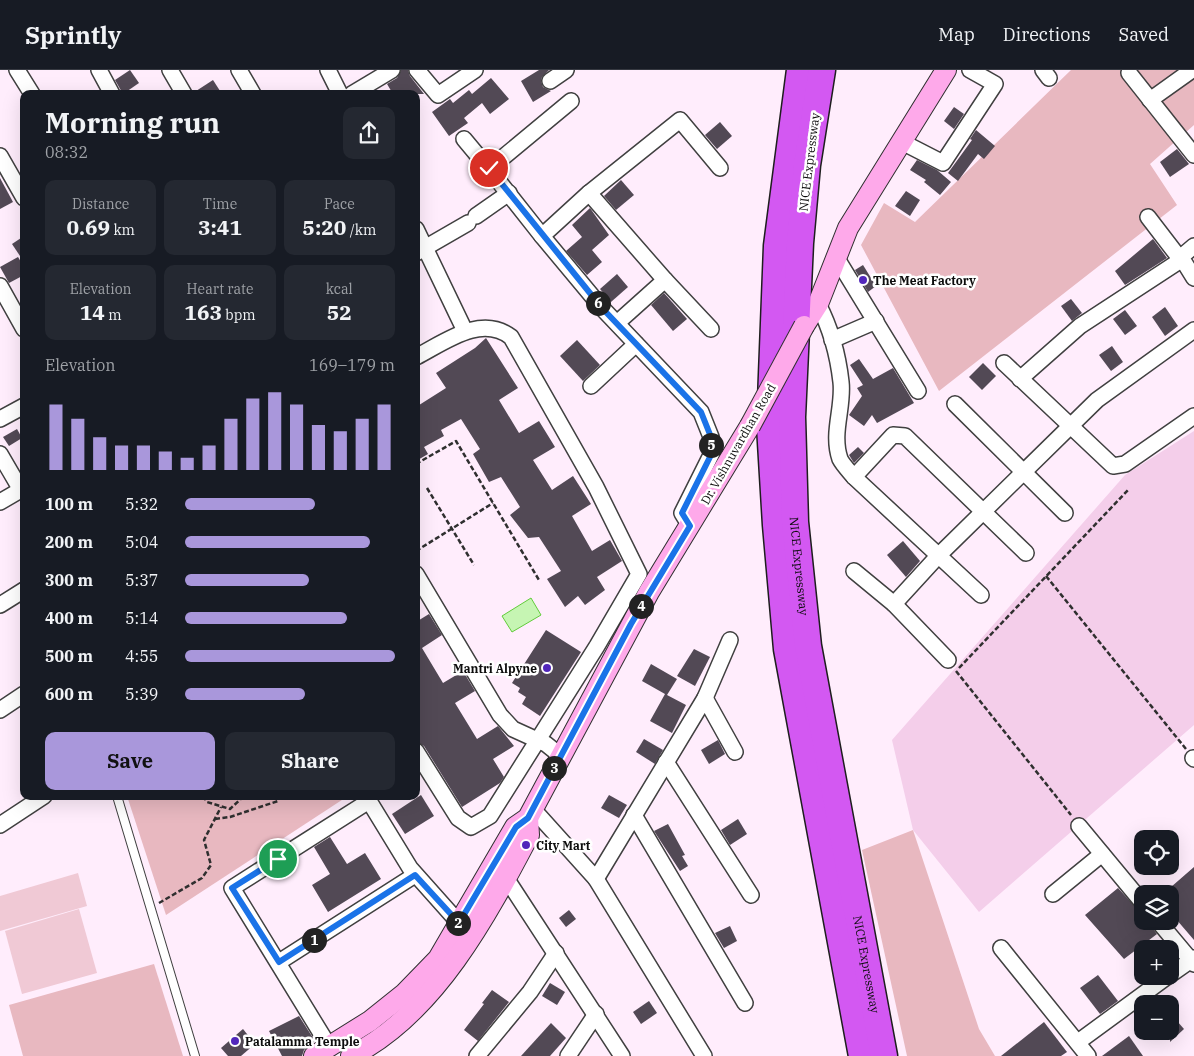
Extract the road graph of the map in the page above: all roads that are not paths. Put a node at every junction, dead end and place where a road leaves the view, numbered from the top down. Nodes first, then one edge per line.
1 (17, 70) edge
2 (99, 70) edge
3 (170, 70) edge
4 (239, 70) edge
5 (328, 70) edge
6 (392, 70) edge
7 (417, 70) edge
8 (475, 70) edge
9 (566, 70) edge
10 (800, 70) edge
11 (822, 70) edge
12 (946, 70) edge
13 (970, 70) edge
14 (1192, 70) edge
15 (1129, 73) dead end
16 (550, 81) dead end
17 (30, 90) edge
18 (110, 90) edge
19 (182, 90) edge
20 (251, 90) edge
21 (338, 90) edge
22 (359, 90) edge
23 (1150, 100) junction
24 (571, 101) dead end
25 (464, 139) dead end
26 (902, 142) junction
27 (1194, 155) edge
28 (0, 156) edge
29 (489, 168) junction
30 (720, 168) dead end
31 (20, 191) edge
32 (509, 194) junction
33 (589, 194) junction
34 (1148, 217) dead end
35 (542, 236) junction
36 (1194, 246) edge
37 (421, 251) edge
38 (836, 257) junction
39 (1181, 260) junction
40 (1194, 278) edge
41 (666, 280) junction
42 (0, 286) edge
43 (818, 304) junction
44 (876, 320) junction
45 (20, 322) edge
46 (617, 323) junction
47 (711, 329) dead end
48 (1194, 330) edge
49 (465, 331) junction
50 (832, 340) junction
51 (636, 344) junction
52 (420, 355) edge
53 (1004, 363) dead end
54 (1020, 379) junction
55 (591, 386) dead end
56 (918, 391) dead end
57 (955, 404) dead end
58 (20, 408) edge
59 (1194, 416) edge
60 (0, 419) edge
61 (1068, 426) junction
62 (0, 454) edge
63 (1022, 472) junction
64 (854, 477) junction
65 (20, 486) edge
66 (20, 490) edge
67 (0, 502) edge
68 (983, 511) junction
69 (1065, 513) dead end
70 (690, 526) junction
71 (1026, 553) dead end
72 (938, 556) junction
73 (854, 571) dead end
74 (420, 581) edge
75 (20, 592) edge
76 (981, 595) dead end
77 (894, 604) junction
78 (0, 605) edge
79 (730, 640) dead end
80 (610, 642) junction
81 (952, 666) road end
82 (20, 697) edge
83 (705, 698) junction
84 (0, 710) edge
85 (538, 740) junction
86 (736, 752) dead end
87 (561, 756) junction
88 (420, 757) edge
89 (666, 762) junction
90 (38, 800) edge
91 (118, 800) edge
92 (365, 800) edge
93 (368, 800) edge
94 (530, 814) junction
95 (634, 815) junction
96 (0, 825) edge
97 (1079, 826) road end
98 (1102, 854) junction
99 (415, 875) junction
100 (506, 878) junction
101 (596, 879) junction
102 (1134, 892) edge
103 (1053, 894) dead end
104 (751, 895) dead end
105 (459, 923) junction
106 (1166, 930) edge
107 (1001, 948) dead end
108 (556, 953) junction
109 (1193, 961) edge
110 (279, 962) junction
111 (1179, 970) edge
112 (1157, 985) edge
113 (745, 1003) dead end
114 (596, 1014) junction
115 (1078, 1042) junction
116 (357, 1049) edge
117 (322, 1052) edge
118 (195, 1056) edge
119 (477, 1056) edge
120 (568, 1056) edge
121 (622, 1056) edge
122 (704, 1056) edge
123 (862, 1056) edge
124 (884, 1056) edge
125 (1088, 1056) edge

1 - 17 street
2 - 18 street
3 - 19 street
4 - 20 street
5 - 21 street
6 - 22 street
7 - 8 street
9 - 16 street
10 - 123 highway, NICE Expressway
11 - 124 highway, NICE Expressway
12 - 26 main road, Dr. Vishnuvardhan Road
13 - 26 street
14 - 23 street
15 - 23 street
23 - 27 street
24 - 29 street
25 - 29 street
26 - 38 main road, Dr. Vishnuvardhan Road
28 - 31 street
29 - 32 street
30 - 33 street
32 - 35 street
32 - 37 street
33 - 35 street
33 - 41 street
34 - 39 street
35 - 46 street
36 - 39 street
37 - 49 street
38 - 43 main road, Dr. Vishnuvardhan Road
38 - 44 street
39 - 40 street
39 - 54 street
41 - 46 street
41 - 47 street
42 - 45 street
43 - 50 street
43 - 70 main road, Dr. Vishnuvardhan Road, bridge
44 - 50 street
44 - 56 street
46 - 51 street
48 - 61 street
49 - 52 street
49 - 80 street
50 - 64 street
51 - 55 street
51 - 70 street
53 - 54 street
54 - 61 street
57 - 63 street
58 - 60 street
59 - 61 street
61 - 63 street
62 - 65 street
63 - 68 street
63 - 69 street
64 - 68 street
64 - 72 street
66 - 67 street
68 - 71 street
68 - 72 street
70 - 80 main road, Dr. Vishnuvardhan Road
72 - 76 street
72 - 77 street
73 - 77 street
74 - 85 street
75 - 78 street
77 - 81 street
79 - 83 street
80 - 85 street
80 - 87 main road, Dr. Vishnuvardhan Road
82 - 84 street
83 - 86 street
83 - 89 street
85 - 87 street
85 - 88 street
87 - 94 main road, Dr. Vishnuvardhan Road
89 - 95 street
89 - 104 street
90 - 96 street
91 - 118 lane
92 - 110 street
93 - 99 street
94 - 100 main road, Dr. Vishnuvardhan Road
94 - 101 street
94 - 105 main road, Dr. Vishnuvardhan Road
95 - 101 street
95 - 113 street
97 - 98 street
98 - 102 street
98 - 103 street
99 - 105 street
99 - 110 street
100 - 108 street
100 - 116 main road, Dr. Vishnuvardhan Road
101 - 122 street
105 - 116 main road, Dr. Vishnuvardhan Road
106 - 109 street
107 - 115 street
108 - 114 street
108 - 119 street
109 - 111 street
110 - 117 street
112 - 115 street
114 - 120 street
114 - 121 street
115 - 125 street
116 - 117 main road, Dr. Vishnuvardhan Road

